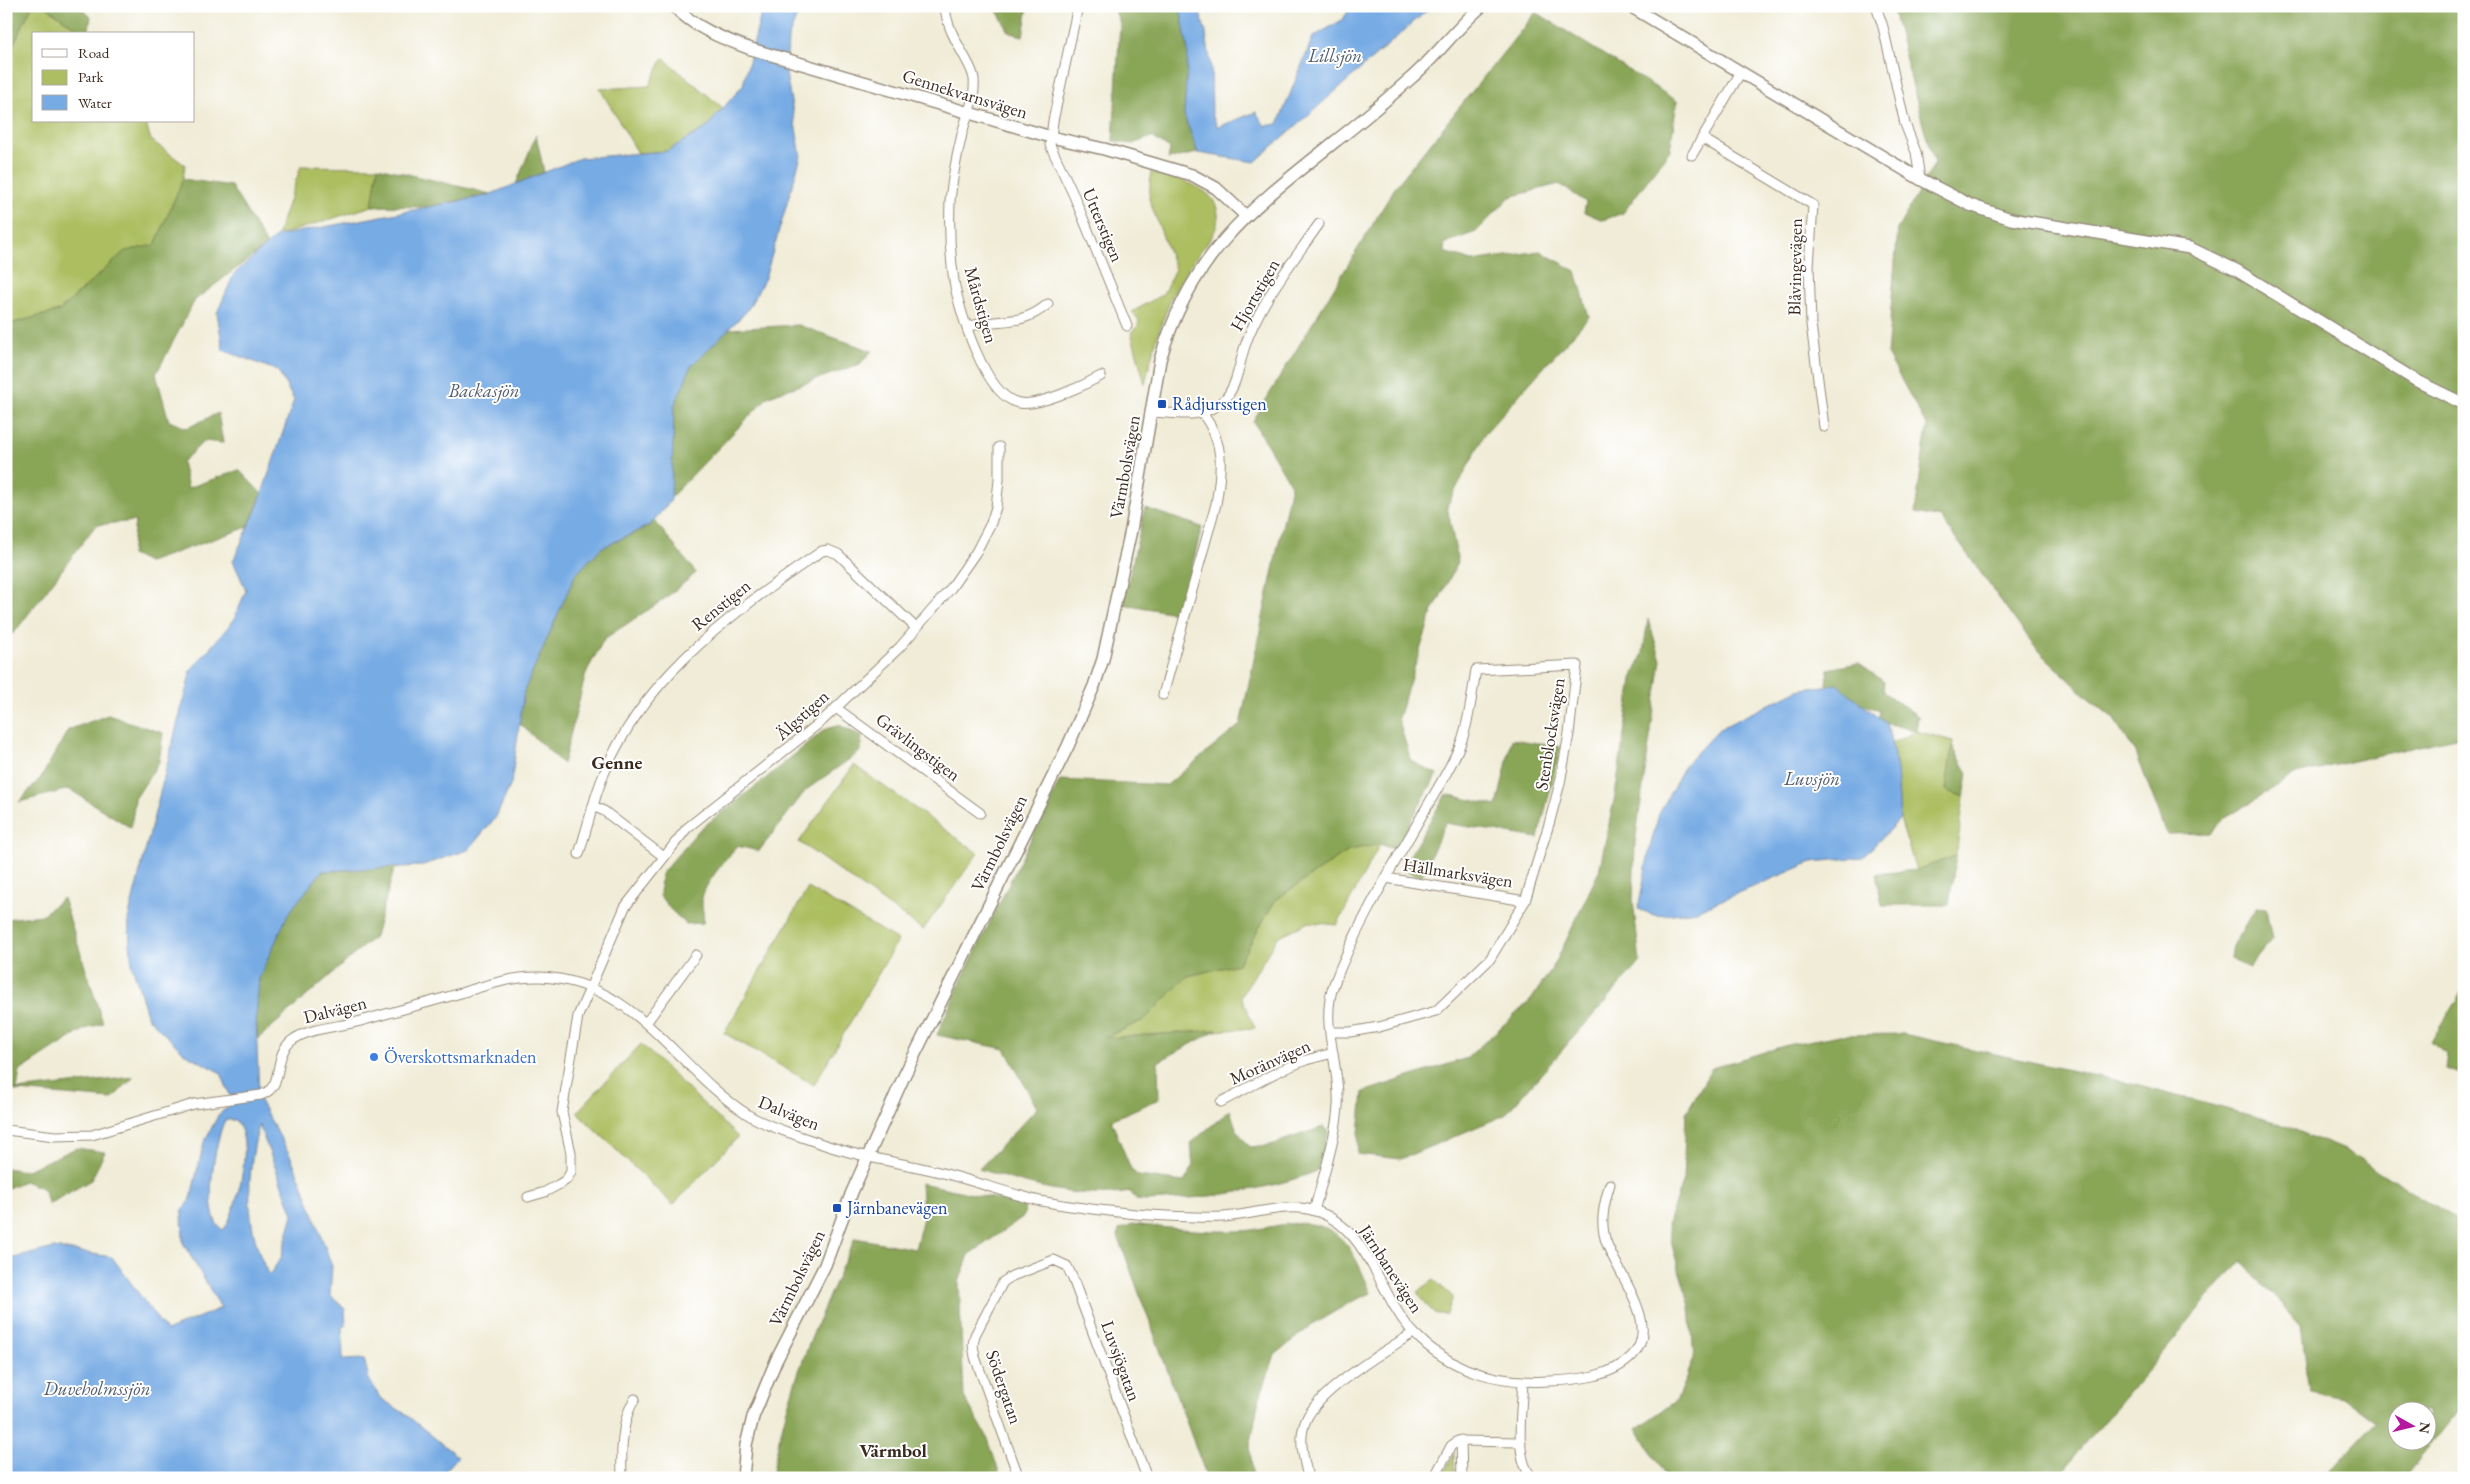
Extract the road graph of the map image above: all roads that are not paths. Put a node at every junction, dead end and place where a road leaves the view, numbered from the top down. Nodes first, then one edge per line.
1 (674, 6) edge
2 (945, 6) edge
3 (1078, 6) edge
4 (1482, 6) edge
5 (1630, 6) edge
6 (1876, 6) edge
7 (1741, 72) junction
8 (969, 113) junction
9 (1051, 137) junction
10 (1702, 138) junction
11 (1692, 155) dead end
12 (1920, 179) junction
13 (1245, 215) junction
14 (1319, 224) dead end
15 (1048, 304) dead end
16 (1127, 326) dead end
17 (966, 327) junction
18 (1101, 376) dead end
19 (2464, 404) edge
20 (1152, 412) junction
21 (1202, 414) junction
22 (1824, 427) dead end
23 (998, 447) dead end
24 (916, 628) junction
25 (1163, 695) dead end
26 (836, 708) junction
27 (593, 806) junction
28 (980, 813) dead end
29 (579, 854) dead end
30 (664, 857) junction
31 (1386, 878) junction
32 (1525, 901) junction
33 (696, 955) dead end
34 (590, 988) junction
35 (646, 1023) junction
36 (1331, 1032) junction
37 (1334, 1053) junction
38 (1221, 1102) dead end
39 (6, 1130) edge
40 (868, 1157) junction
41 (1610, 1184) dead end
42 (528, 1197) dead end
43 (1314, 1211) junction
44 (1058, 1262) joint
45 (1413, 1333) junction
46 (1522, 1382) junction
47 (635, 1399) dead end
48 (1461, 1440) junction
49 (1522, 1442) junction
50 (1307, 1473) dead end
51 (622, 1478) edge
52 (743, 1478) edge
53 (1019, 1478) edge
54 (1147, 1478) edge
55 (1434, 1478) edge
56 (1462, 1478) edge
57 (1533, 1478) edge

1 - 8 street, Gennekvarnsvägen
2 - 8 street, Mårdstigen
3 - 9 street
4 - 13 street, Värmbolsvägen
5 - 7 street
6 - 12 street
7 - 10 street
7 - 12 street
8 - 9 street, Gennekvarnsvägen
8 - 17 street, Mårdstigen
9 - 13 street, Gennekvarnsvägen
9 - 16 street, Utterstigen
10 - 11 street
10 - 22 street, Blåvingevägen
12 - 19 street
13 - 20 street, Värmbolsvägen
14 - 21 street, Hjortstigen
15 - 17 street
17 - 18 street, Mårdstigen
20 - 21 street
20 - 40 street, Värmbolsvägen
21 - 25 street
23 - 24 street, Älgstigen
24 - 26 street, Älgstigen
24 - 27 street, Renstigen
26 - 28 street, Grävlingstigen
26 - 30 street, Älgstigen
27 - 29 street, Renstigen
27 - 30 street
30 - 34 street, Älgstigen
31 - 32 street, Hällmarksvägen
31 - 32 street, Stenblocksvägen
31 - 36 street, Stenblocksvägen
32 - 36 street, Stenblocksvägen
33 - 35 street
34 - 35 street, Dalvägen
34 - 39 street, Dalvägen
34 - 42 street
35 - 40 street, Dalvägen
36 - 37 street, Stenblocksvägen
37 - 38 street, Moränvägen
37 - 43 street, Stenblocksvägen
40 - 43 street, Järnbanevägen
40 - 52 street, Värmbolsvägen
41 - 46 street, Järnbanevägen
43 - 45 street, Järnbanevägen
44 - 53 street, Södergatan
44 - 54 street, Luvsjögatan
45 - 46 street, Järnbanevägen
45 - 50 street
46 - 49 street
47 - 51 street
48 - 49 street
48 - 55 street
48 - 56 street
49 - 57 street

